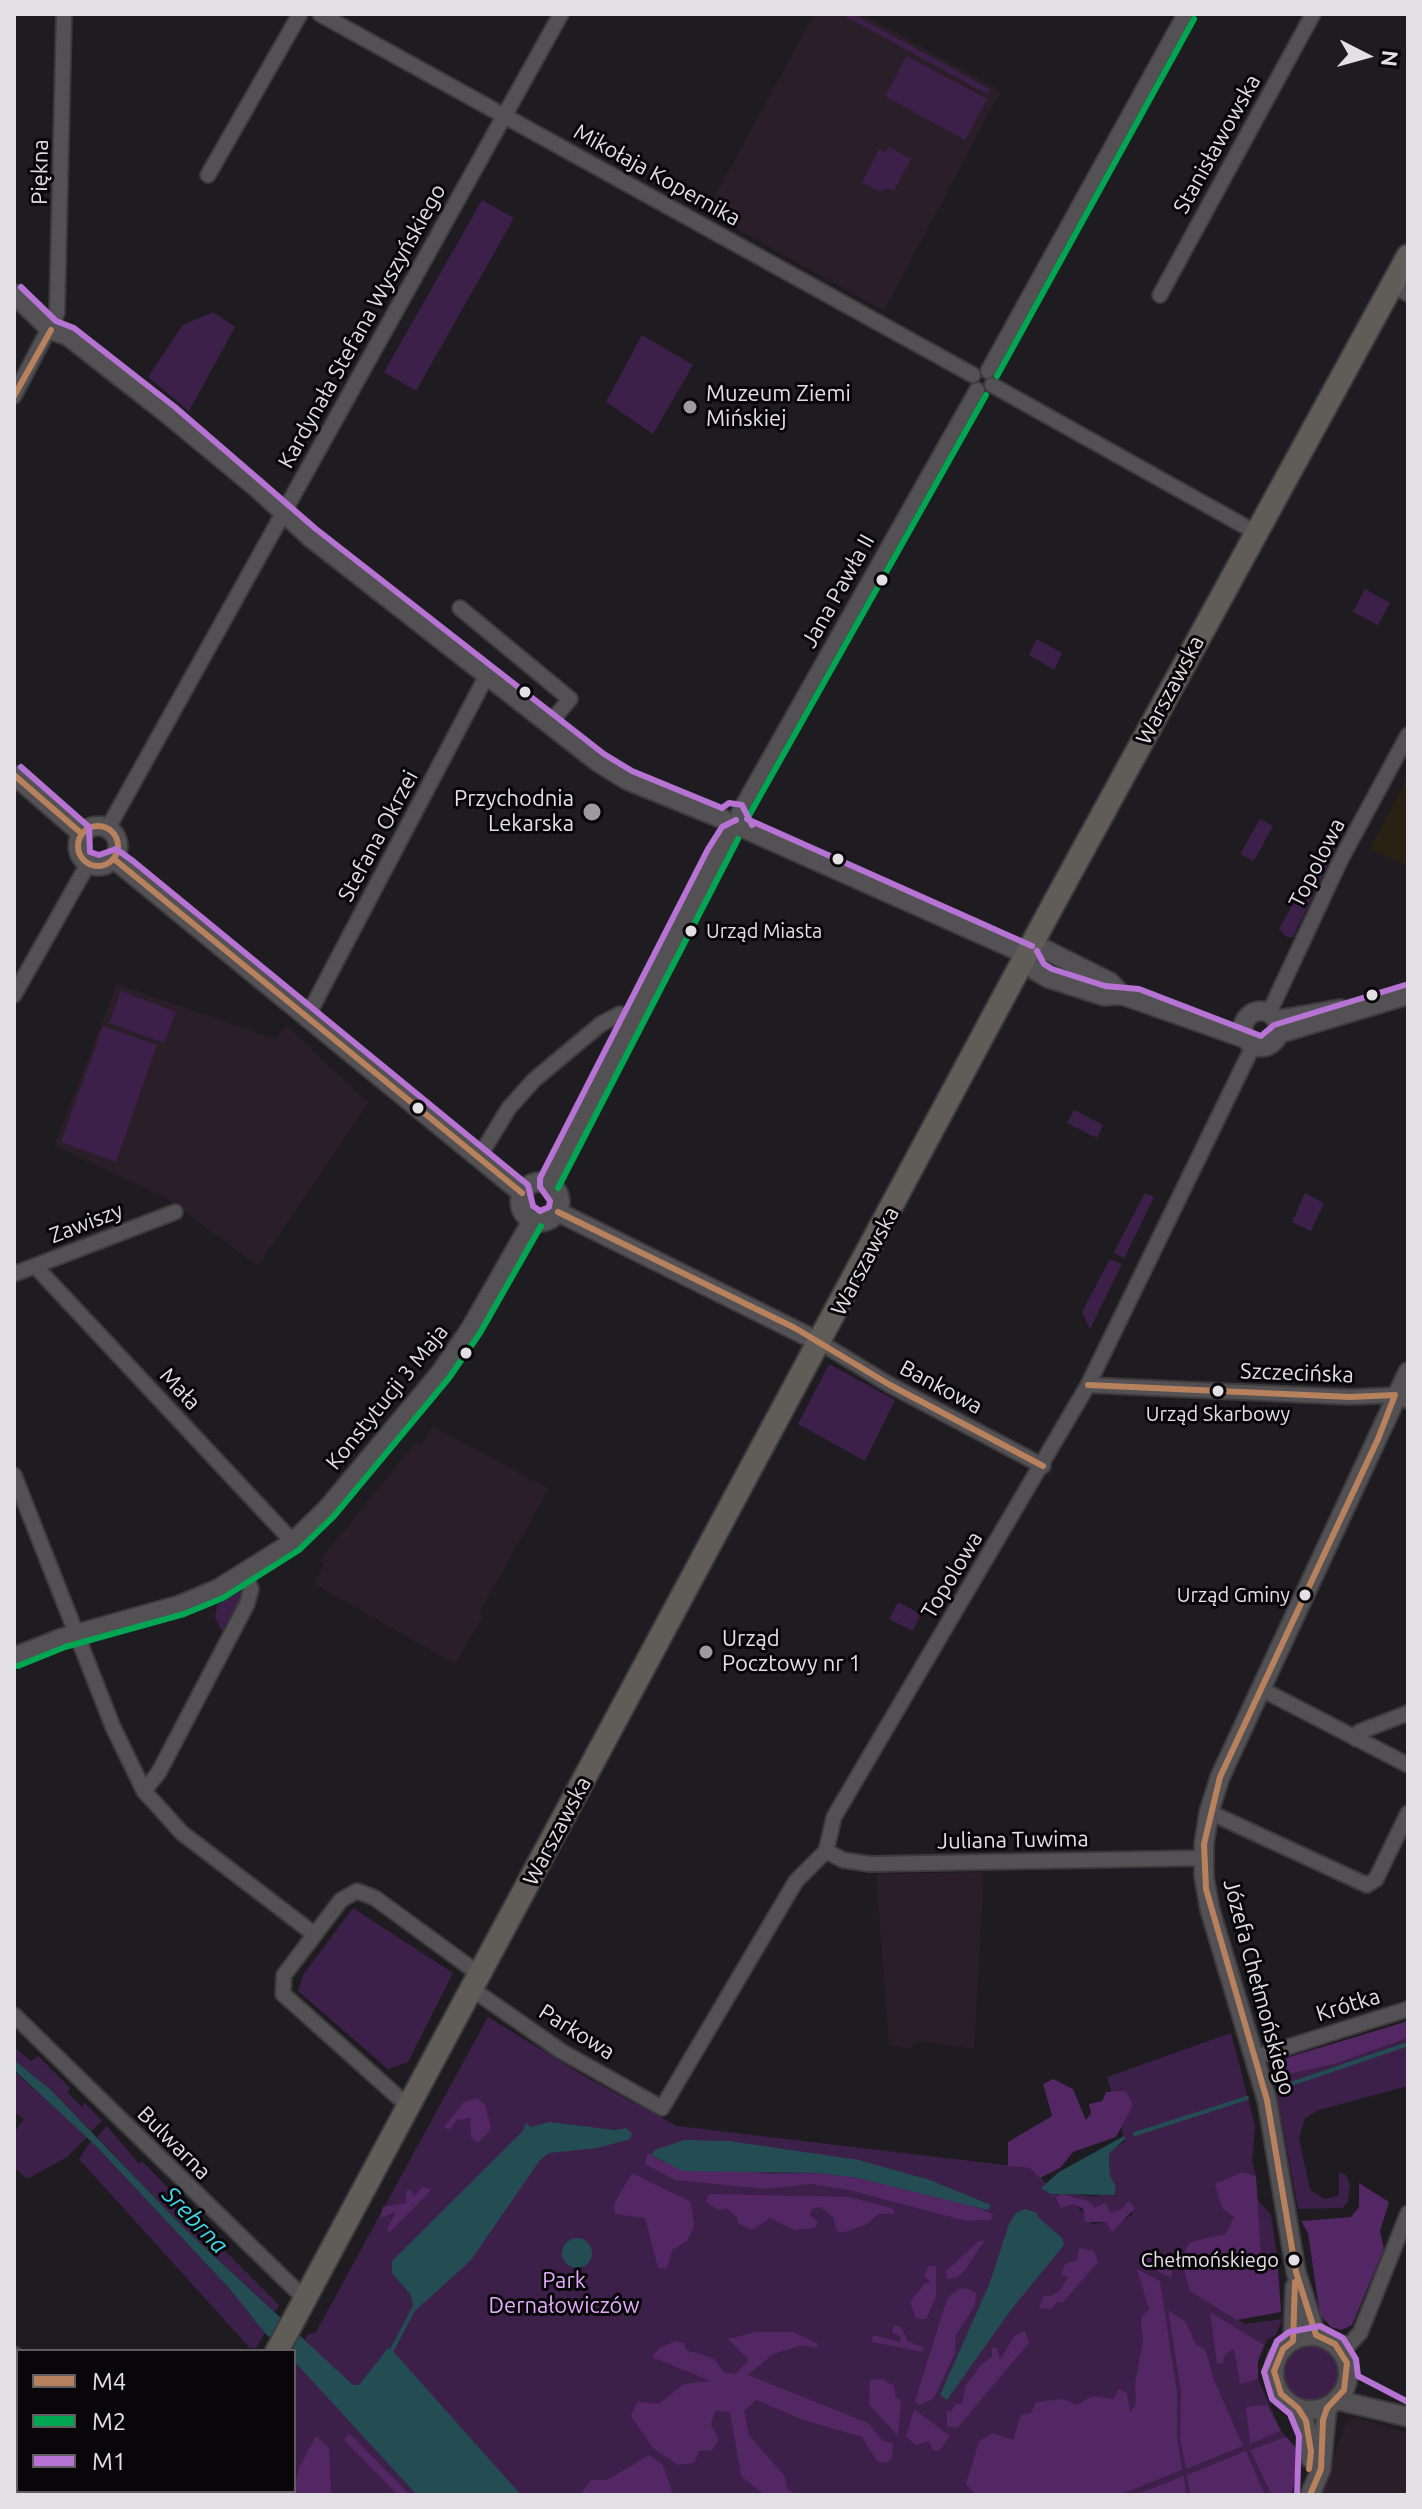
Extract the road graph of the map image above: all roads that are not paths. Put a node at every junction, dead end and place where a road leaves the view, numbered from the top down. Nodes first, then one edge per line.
1 (64, 14) edge
2 (300, 14) edge
3 (320, 14) edge
4 (561, 14) edge
5 (1185, 14) edge
6 (1313, 14) edge
7 (506, 115) junction
8 (208, 175) dead end
9 (1408, 256) edge
10 (1400, 290) edge
11 (14, 294) edge
12 (1160, 295) dead end
13 (51, 330) junction
14 (984, 377) junction
15 (14, 396) edge
16 (283, 513) junction
17 (1255, 532) junction
18 (460, 608) dead end
19 (487, 675) junction
20 (549, 724) junction
21 (1408, 735) edge
22 (14, 775) edge
23 (733, 824) junction
24 (108, 828) junction
25 (81, 833) junction
26 (114, 859) junction
27 (88, 864) junction
28 (1028, 955) junction
29 (1280, 989) junction
30 (14, 995) edge
31 (1408, 995) edge
32 (1366, 1006) junction
33 (1303, 1015) junction
34 (307, 1017) junction
35 (633, 1017) junction
36 (1246, 1017) junction
37 (1192, 1018) junction
38 (1275, 1022) junction
39 (1248, 1042) junction
40 (479, 1157) junction
41 (549, 1183) junction
42 (522, 1193) junction
43 (175, 1212) dead end
44 (558, 1212) junction
45 (532, 1221) junction
46 (35, 1266) junction
47 (14, 1274) edge
48 (821, 1343) junction
49 (1408, 1372) edge
50 (1088, 1385) junction
51 (1402, 1398) edge
52 (1043, 1466) junction
53 (14, 1475) edge
54 (293, 1542) junction
55 (245, 1574) junction
56 (78, 1634) junction
57 (14, 1657) edge
58 (1261, 1689) junction
59 (1408, 1713) edge
60 (1356, 1739) junction
61 (1408, 1765) edge
62 (144, 1791) junction
63 (1209, 1812) junction
64 (1408, 1813) edge
65 (826, 1851) junction
66 (1203, 1858) junction
67 (314, 1934) junction
68 (476, 1981) junction
69 (1408, 2009) edge
70 (14, 2015) edge
71 (1256, 2057) junction
72 (408, 2106) junction
73 (662, 2108) joint
74 (1408, 2213) edge
75 (1405, 2230) edge
76 (1296, 2272) junction
77 (300, 2308) junction
78 (1316, 2335) junction
79 (1293, 2341) junction
80 (278, 2349) edge
81 (1342, 2352) junction
82 (1348, 2381) junction
83 (1332, 2404) junction
84 (1298, 2408) junction
85 (1408, 2415) edge
86 (1308, 2495) edge

1 - 13 street, Piękna
2 - 8 street
3 - 7 street, Mikołaja Kopernika
4 - 7 street, Kardynała Stefana Wyszyńskiego
5 - 14 street
6 - 12 street, Stanisławowska
7 - 14 street, Mikołaja Kopernika
7 - 16 street, Kardynała Stefana Wyszyńskiego
9 - 10 main road, Warszawska
10 - 17 main road, Warszawska
11 - 13 street
13 - 15 street, Piękna
13 - 16 street
14 - 17 street, Mikołaja Kopernika
14 - 23 street, Jana Pawła II
16 - 19 street
16 - 24 street, Kardynała Stefana Wyszyńskiego
17 - 28 main road, Warszawska
18 - 20 street
19 - 20 street
19 - 34 street, Stefana Okrzei
20 - 23 street
21 - 29 street, Topolowa
22 - 25 street
23 - 28 street
23 - 35 street
24 - 25 street
24 - 26 street
25 - 27 street
26 - 27 street
26 - 34 street
27 - 30 street
28 - 37 street
28 - 48 main road, Warszawska
29 - 33 street
29 - 38 street, Topolowa
31 - 32 street
32 - 33 street
32 - 38 street
33 - 38 street
34 - 40 street
35 - 40 street
35 - 41 street
36 - 37 street
36 - 38 street
36 - 39 street
37 - 39 street
38 - 39 street
39 - 50 street, Topolowa
40 - 42 street
41 - 42 street
41 - 44 street
42 - 45 street
43 - 46 street, Zawiszy
44 - 45 street
44 - 48 street
45 - 54 street, Konstytucji 3 Maja
46 - 47 street, Zawiszy
46 - 54 street, Mała
48 - 52 street, Bankowa
48 - 68 main road, Warszawska
49 - 51 street, Józefa Chełmońskiego
50 - 51 street, Szczecińska
50 - 52 street, Topolowa
51 - 58 street, Józefa Chełmońskiego
52 - 65 street, Topolowa
53 - 56 street
54 - 55 street, Konstytucji 3 Maja
55 - 56 street, Konstytucji 3 Maja
55 - 62 street
56 - 57 street, Konstytucji 3 Maja
56 - 62 street
58 - 60 street
58 - 63 street, Józefa Chełmońskiego
59 - 60 street
60 - 61 street
62 - 67 street
63 - 64 street
63 - 66 street, Józefa Chełmońskiego
65 - 66 street, Juliana Tuwima
65 - 73 street, Topolowa
66 - 71 street, Józefa Chełmońskiego
67 - 68 street, Parkowa
67 - 72 street, Parkowa
68 - 72 main road, Warszawska
68 - 73 street, Parkowa
69 - 71 street, Krótka
70 - 77 street, Bulwarna
71 - 76 street, Józefa Chełmońskiego
72 - 77 main road, Warszawska
74 - 75 street
75 - 81 street
76 - 78 street, Józefa Chełmońskiego
76 - 79 street, Józefa Chełmońskiego
77 - 80 main road, Warszawska
78 - 79 street
78 - 81 street
79 - 84 street
81 - 82 street
82 - 83 street
82 - 85 street
83 - 84 street
83 - 85 street
83 - 86 street
84 - 86 street

